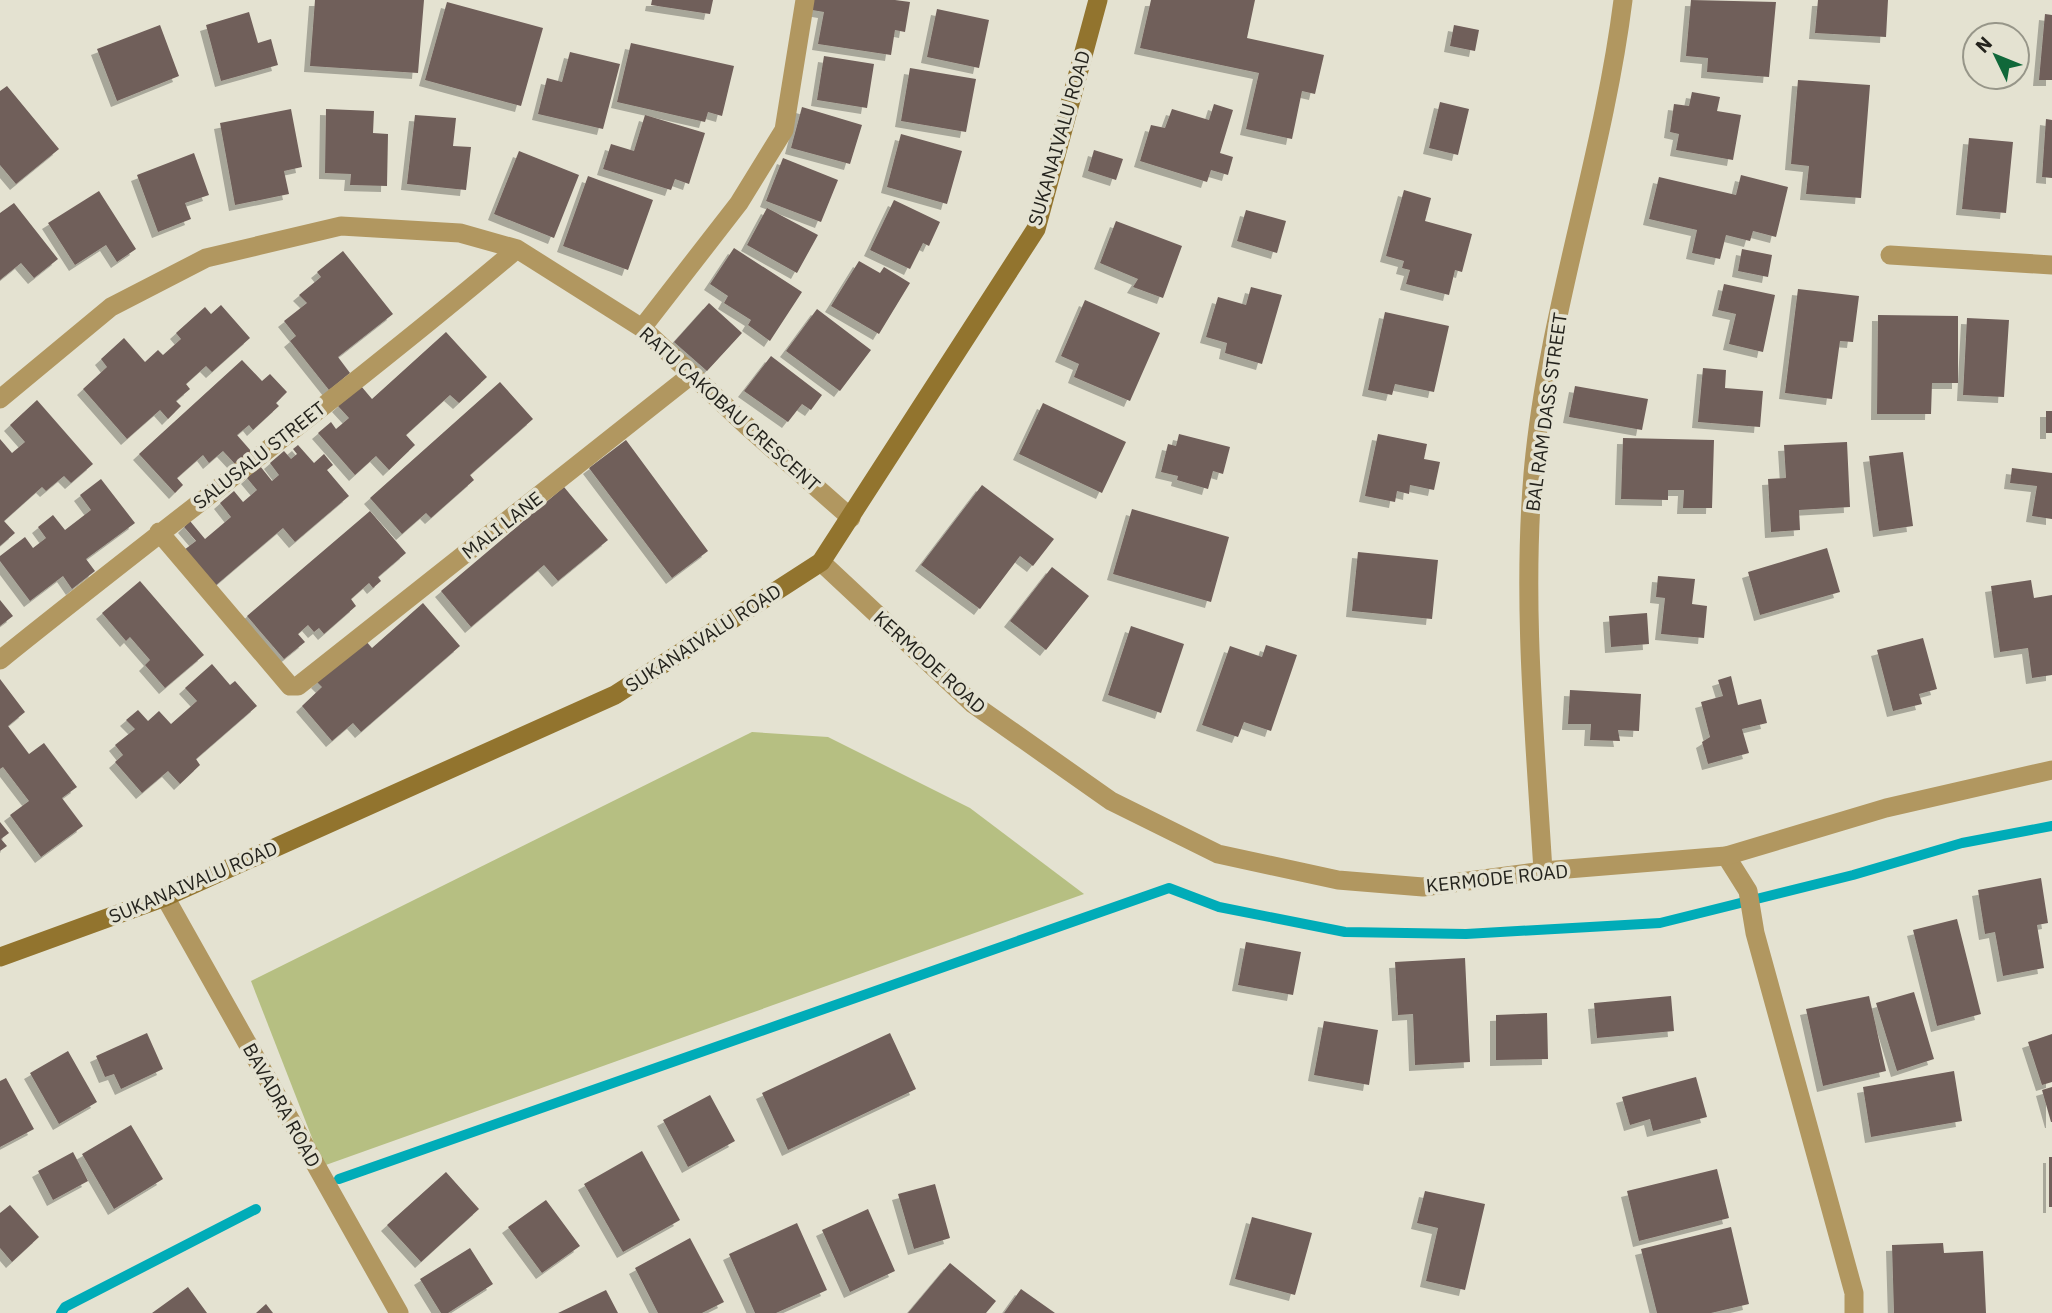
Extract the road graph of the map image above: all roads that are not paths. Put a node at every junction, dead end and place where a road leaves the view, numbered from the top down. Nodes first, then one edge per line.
1 (806, 0) edge
2 (1098, 0) edge
3 (1623, 0) edge
4 (517, 249) junction
5 (1890, 255) dead end
6 (2052, 265) edge
7 (642, 328) junction
8 (691, 375) junction
9 (0, 399) edge
10 (851, 518) junction
11 (159, 532) junction
12 (821, 562) junction
13 (0, 660) edge
14 (2052, 770) edge
15 (1726, 856) junction
16 (1543, 871) junction
17 (165, 897) junction
18 (0, 957) edge
19 (399, 1313) edge
20 (1854, 1313) edge

1 - 7 street
2 - 10 main road, SUKANAIVALU ROAD
3 - 16 street, BAL RAM DASS STREET
4 - 7 street, RATU CAKOBAU CRESCENT
4 - 9 street, RATU CAKOBAU CRESCENT
4 - 11 street, SALUSALU STREET
5 - 6 street
7 - 8 street, RATU CAKOBAU CRESCENT
8 - 10 street, RATU CAKOBAU CRESCENT
8 - 11 street, MALI LANE
10 - 12 main road, SUKANAIVALU ROAD
11 - 13 street, SALUSALU STREET
12 - 16 street, KERMODE ROAD
12 - 17 main road, SUKANAIVALU ROAD
14 - 15 street, KERMODE ROAD
15 - 16 street, KERMODE ROAD
15 - 20 street
17 - 18 main road, SUKANAIVALU ROAD
17 - 19 street, BAVADRA ROAD

